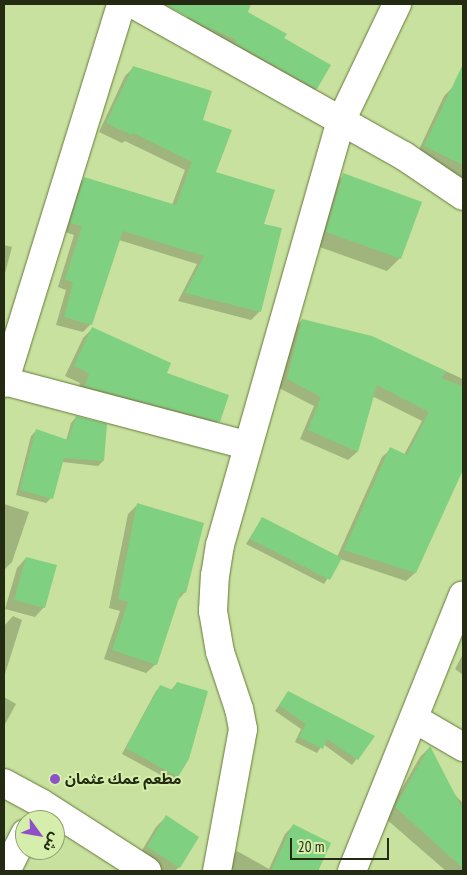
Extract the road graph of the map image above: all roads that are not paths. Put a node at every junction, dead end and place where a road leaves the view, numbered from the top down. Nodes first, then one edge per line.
1 (121, 4) edge
2 (133, 4) edge
3 (397, 4) edge
4 (341, 121) junction
5 (463, 196) edge
6 (4, 382) edge
7 (247, 445) junction
8 (463, 595) edge
9 (415, 719) junction
10 (463, 747) edge
11 (4, 783) edge
12 (34, 810) edge
13 (65, 827) edge
14 (15, 853) edge
15 (6, 871) edge
16 (147, 871) edge
17 (217, 871) edge
18 (352, 871) edge

1 - 6 street
2 - 4 street
3 - 4 street
4 - 5 street
4 - 7 street
6 - 7 street
7 - 17 street
8 - 9 street
9 - 10 street
9 - 18 street
11 - 12 street
13 - 16 street
14 - 15 street

